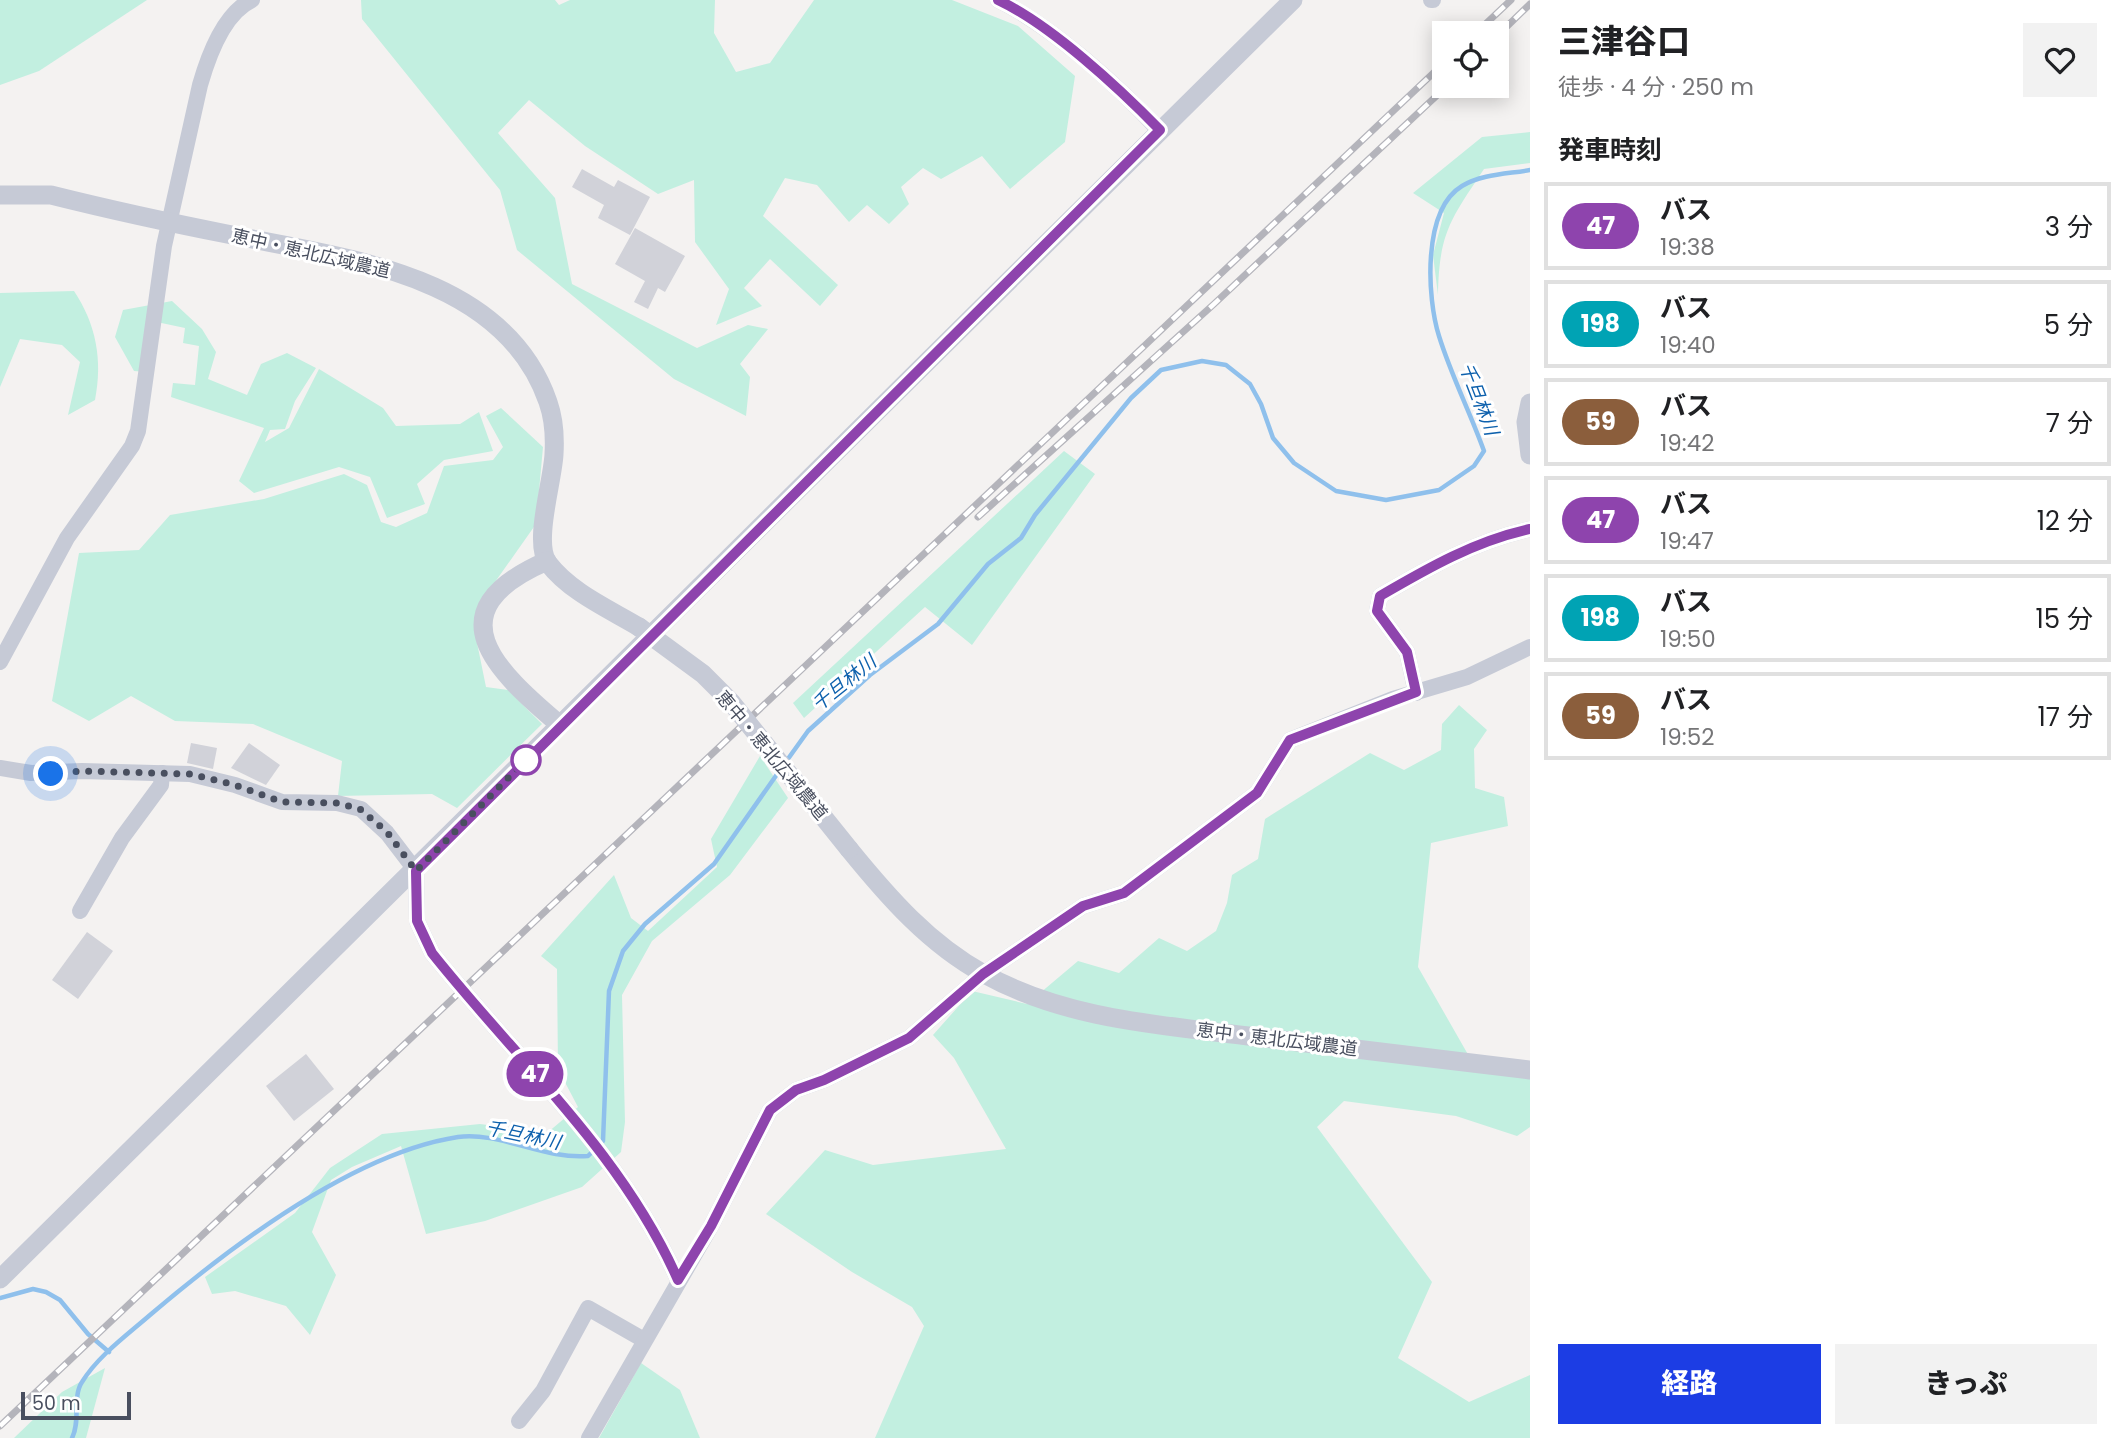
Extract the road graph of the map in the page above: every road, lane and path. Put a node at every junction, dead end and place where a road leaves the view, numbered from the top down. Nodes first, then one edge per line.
1 (252, 0) edge
2 (998, 0) edge
3 (1289, 1) edge
4 (1160, 130) junction
5 (0, 195) edge
6 (171, 223) junction
7 (1530, 403) edge
8 (1530, 455) edge
9 (1530, 529) edge
10 (547, 561) junction
11 (1530, 647) edge
12 (0, 662) edge
13 (1416, 692) junction
14 (560, 725) junction
15 (0, 768) edge
16 (162, 773) junction
17 (416, 871) junction
18 (80, 911) dead end
19 (983, 974) junction
20 (1530, 1070) edge
21 (0, 1279) edge
22 (678, 1280) junction
23 (644, 1340) junction
24 (519, 1421) dead end
25 (589, 1438) edge

1 - 6 street
2 - 4 street
3 - 4 street
4 - 14 street
5 - 6 street, 恵中・恵北広域農道
6 - 10 street, 恵中・恵北広域農道
6 - 12 street
7 - 8 street
9 - 13 street
10 - 14 street
10 - 19 street, 恵中・恵北広域農道, bridge
11 - 13 street
13 - 19 street
14 - 17 street
15 - 16 street
16 - 17 street
16 - 18 street
17 - 21 street
17 - 22 street
19 - 20 street, 恵中・恵北広域農道
19 - 22 street
22 - 23 street
23 - 24 street
23 - 25 street

